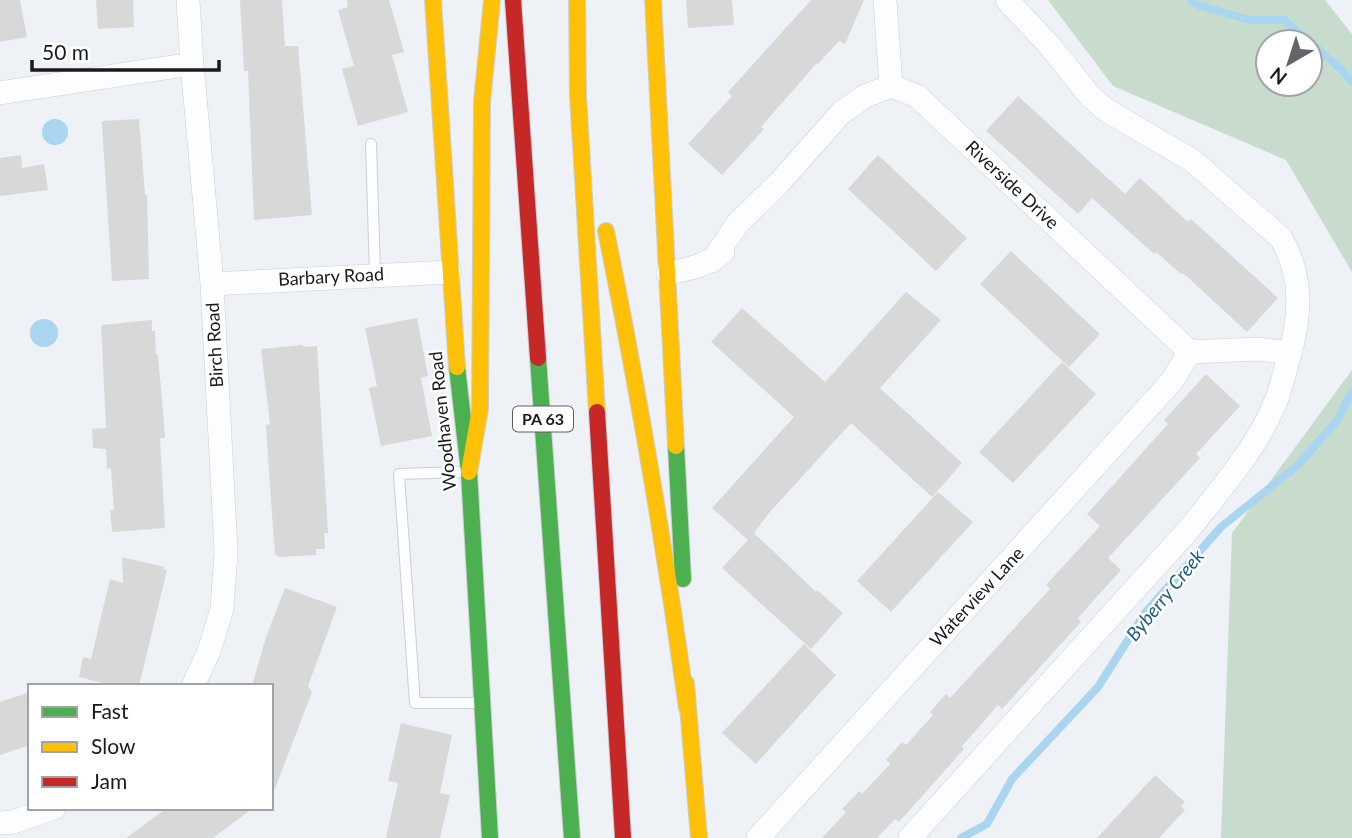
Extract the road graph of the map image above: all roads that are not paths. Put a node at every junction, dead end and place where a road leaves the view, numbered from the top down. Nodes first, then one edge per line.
1 (188, 0) edge
2 (433, 0) edge
3 (492, 0) edge
4 (513, 0) edge
5 (577, 0) edge
6 (653, 0) edge
7 (885, 0) edge
8 (1007, 0) edge
9 (191, 64) junction
10 (891, 86) junction
11 (0, 93) edge
12 (578, 96) junction
13 (371, 144) dead end
14 (450, 272) junction
15 (668, 273) junction
16 (375, 274) junction
17 (212, 284) junction
18 (1190, 352) junction
19 (1290, 354) junction
20 (469, 472) junction
21 (194, 684) edge
22 (484, 703) junction
23 (687, 709) junction
24 (48, 810) edge
25 (0, 823) edge
26 (490, 838) edge
27 (572, 838) edge
28 (623, 838) edge
29 (699, 838) edge
30 (758, 838) edge
31 (910, 838) edge

1 - 9 street, Birch Road
2 - 14 main road, Woodhaven Road
3 - 20 main road
4 - 27 main road, PA 63
5 - 12 main road, PA 63
6 - 15 main road
7 - 10 street
8 - 19 street
9 - 11 street
9 - 17 street, Birch Road
10 - 15 street
10 - 18 street, Riverside Drive
12 - 23 main road
12 - 28 main road, PA 63
13 - 16 lane
14 - 16 street, Barbary Road
14 - 20 main road, Woodhaven Road
15 - 23 main road
16 - 17 street, Barbary Road
17 - 21 street, Birch Road
18 - 19 street
18 - 30 street, Waterview Lane
19 - 31 street
20 - 22 main road, Woodhaven Road
20 - 22 lane
22 - 26 main road, Woodhaven Road
23 - 29 main road
24 - 25 street

